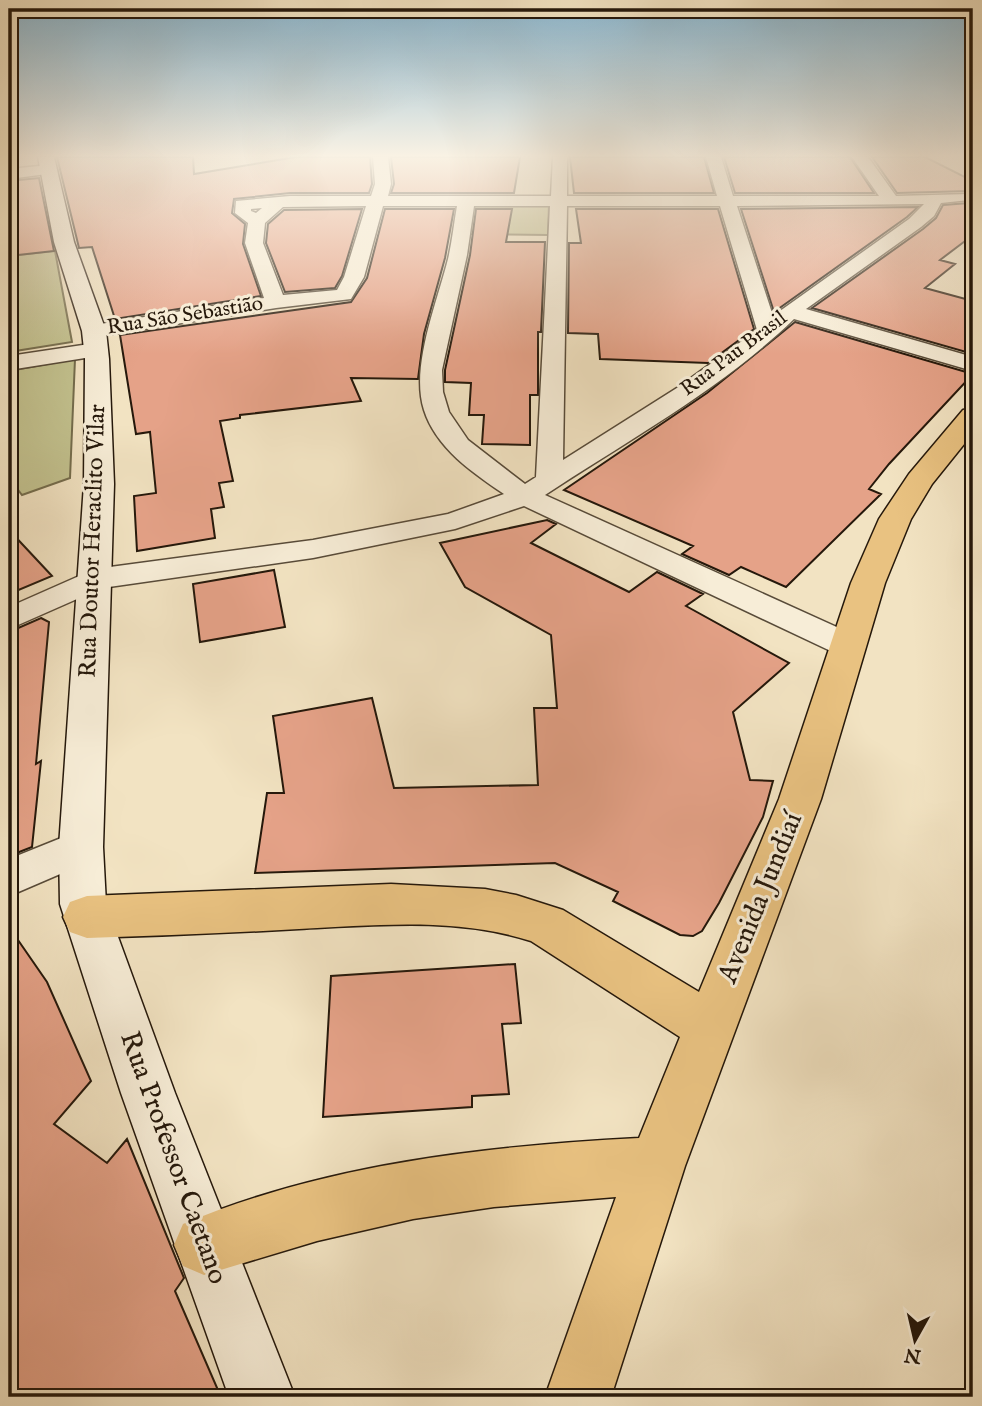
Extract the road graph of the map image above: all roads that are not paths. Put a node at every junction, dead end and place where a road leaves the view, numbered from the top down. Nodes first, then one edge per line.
1 (60, 223) edge
2 (257, 223) edge
3 (370, 223) edge
4 (463, 223) edge
5 (556, 223) edge
6 (733, 223) edge
7 (915, 223) edge
8 (276, 302) junction
9 (790, 311) junction
10 (768, 332) junction
11 (95, 340) junction
12 (9, 363) edge
13 (973, 364) edge
14 (973, 416) edge
15 (537, 489) junction
16 (95, 579) junction
17 (9, 619) edge
18 (849, 646) junction
19 (80, 847) junction
20 (9, 878) edge
21 (87, 918) junction
22 (710, 1027) junction
23 (656, 1166) junction
24 (204, 1245) junction
25 (262, 1397) edge
26 (578, 1397) edge

1 - 11 street, Rua Doutor Heraclito Vilar
2 - 8 street, Rua São Sebastião
3 - 8 street, Rua São Sebastião
4 - 15 street
5 - 15 street
6 - 10 street
7 - 9 street, Rua Pau Brasil
8 - 11 street, Rua São Sebastião
9 - 10 street, Rua Pau Brasil
9 - 13 street
10 - 15 street, Rua Pau Brasil
11 - 12 street, Rua São Sebastião
11 - 16 street, Rua Doutor Heraclito Vilar
14 - 18 main road, Avenida Jundiaí
15 - 16 street, Rua Pau Brasil
15 - 18 street
16 - 17 street, Rua Pau Brasil
16 - 19 street, Rua Doutor Heraclito Vilar
18 - 22 main road, Avenida Jundiaí
19 - 20 street
19 - 21 street, Rua Doutor Heraclito Vilar
21 - 22 main road
21 - 24 street, Rua Professor Caetano
22 - 23 main road, Avenida Jundiaí
23 - 24 main road
23 - 26 main road, Avenida Jundiaí
24 - 25 street, Rua Professor Caetano

